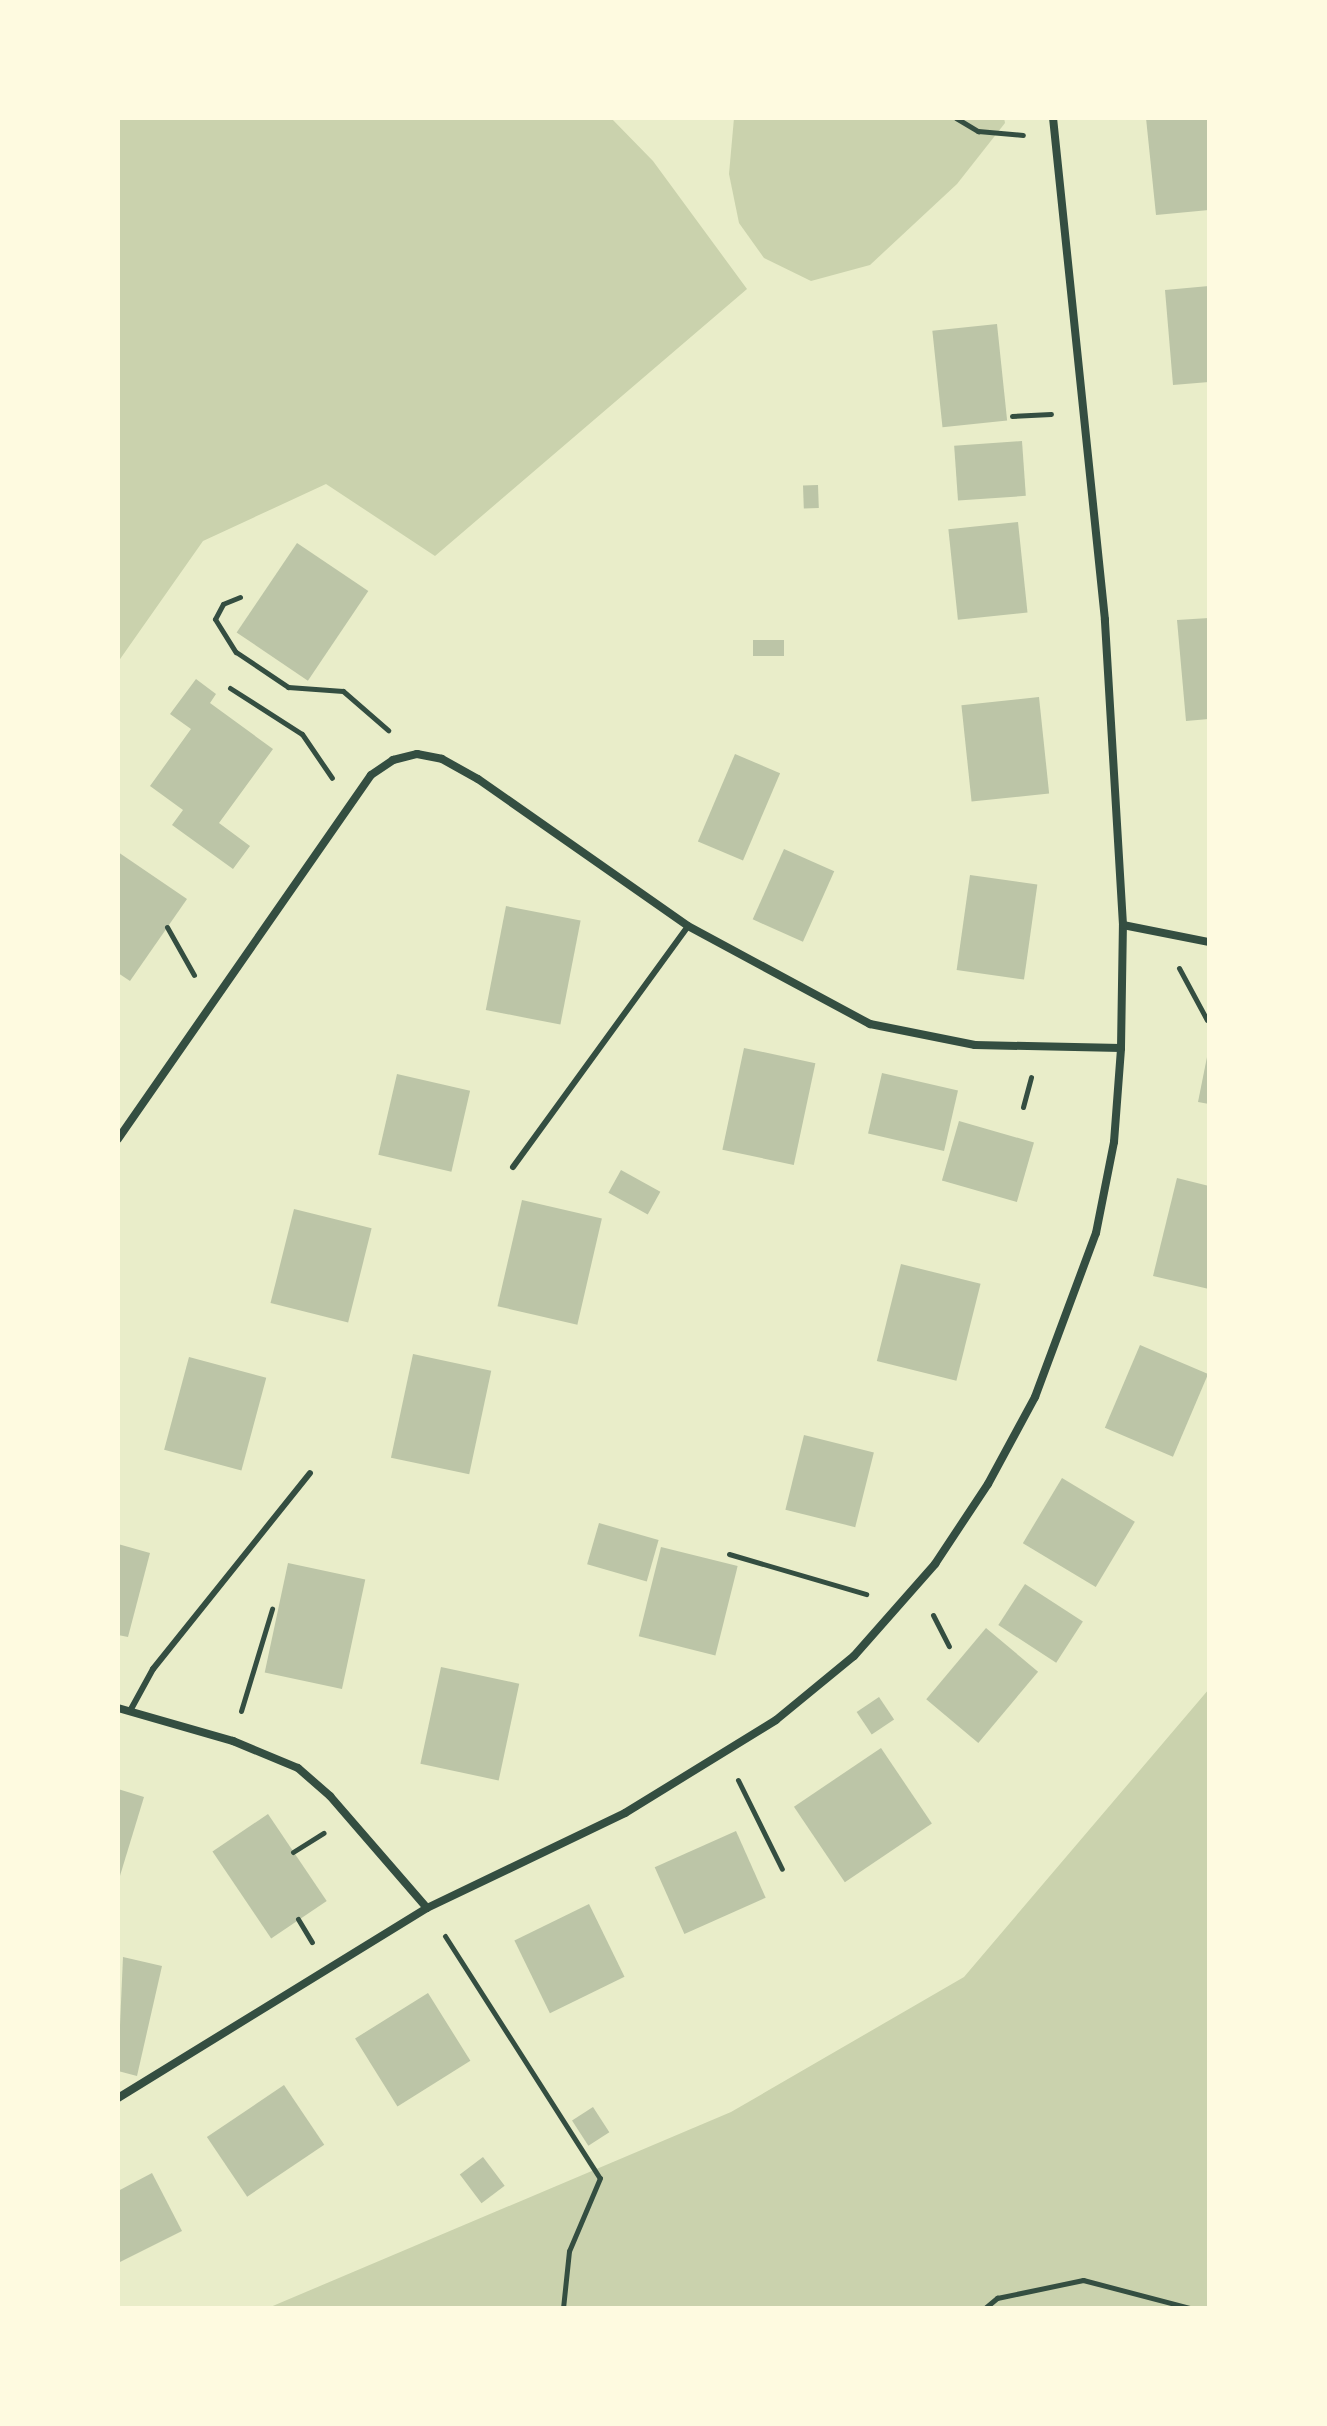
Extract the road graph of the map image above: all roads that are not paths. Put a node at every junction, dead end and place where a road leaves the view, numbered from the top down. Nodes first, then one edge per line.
1 (1053, 118) edge
2 (1123, 925) junction
3 (688, 926) junction
4 (1209, 942) edge
5 (1121, 1048) junction
6 (118, 1139) edge
7 (513, 1167) dead end
8 (310, 1473) dead end
9 (118, 1708) edge
10 (130, 1711) junction
11 (427, 1908) junction
12 (118, 2098) edge

1 - 2 street
2 - 4 street
2 - 5 street
3 - 5 street
3 - 6 street
3 - 7 lane
5 - 11 street
8 - 10 lane
9 - 10 street
10 - 11 street
11 - 12 street

